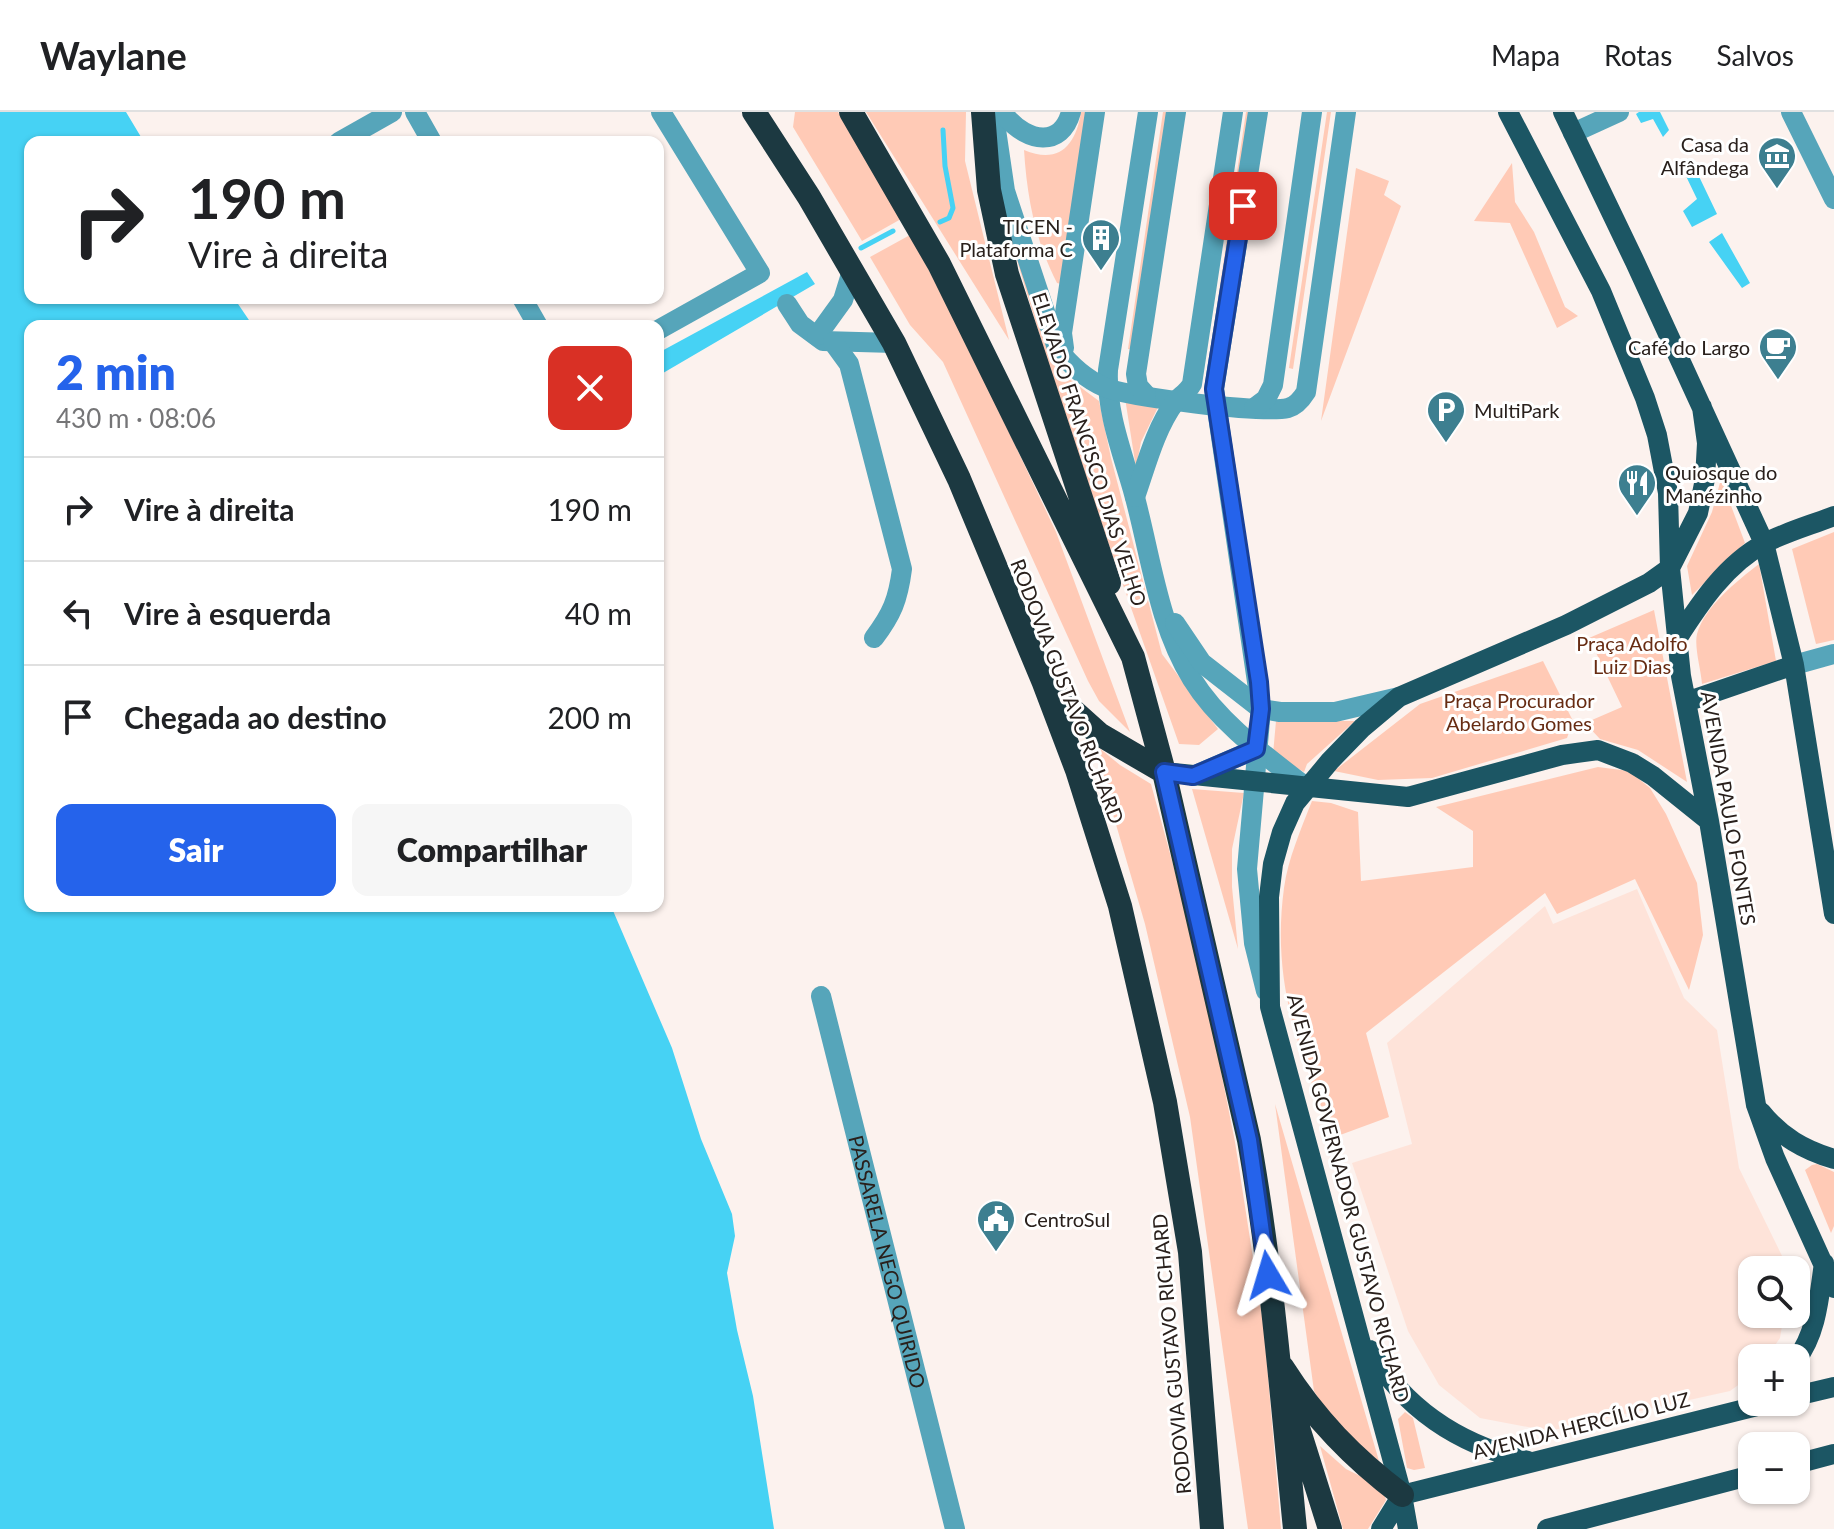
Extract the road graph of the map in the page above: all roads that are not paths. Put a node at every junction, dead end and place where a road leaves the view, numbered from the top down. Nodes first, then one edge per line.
1 (392, 112) edge
2 (415, 112) edge
3 (661, 112) edge
4 (851, 112) edge
5 (983, 112) edge
6 (1071, 112) edge
7 (1095, 112) edge
8 (1148, 112) edge
9 (1176, 112) edge
10 (1233, 112) edge
11 (1258, 112) edge
12 (1312, 112) edge
13 (1346, 112) edge
14 (1508, 112) edge
15 (1563, 112) edge
16 (1791, 112) edge
17 (755, 114) edge
18 (1003, 114) edge
19 (1608, 114) edge
20 (1573, 133) junction
21 (350, 136) edge
22 (429, 136) edge
23 (1834, 199) edge
24 (852, 271) junction
25 (787, 304) dead end
26 (664, 327) edge
27 (825, 339) junction
28 (894, 343) junction
29 (1072, 367) junction
30 (1102, 380) junction
31 (1146, 395) junction
32 (1177, 400) junction
33 (1221, 400) junction
34 (1702, 407) junction
35 (1254, 408) junction
36 (1219, 431) junction
37 (1135, 497) junction
38 (1834, 516) edge
39 (1764, 543) junction
40 (1670, 568) junction
41 (1160, 600) junction
42 (874, 638) dead end
43 (1677, 639) junction
44 (1834, 654) edge
45 (1133, 657) junction
46 (1794, 665) junction
47 (1259, 682) junction
48 (1044, 683) junction
49 (1239, 692) junction
50 (1399, 697) junction
51 (1686, 702) junction
52 (1261, 709) junction
53 (1256, 749) junction
54 (1164, 772) junction
55 (1193, 776) junction
56 (1254, 782) junction
57 (1306, 787) junction
58 (1709, 821) junction
59 (1834, 914) edge
60 (821, 996) dead end
61 (1270, 1007) junction
62 (1756, 1105) junction
63 (1834, 1159) edge
64 (1824, 1263) junction
65 (1834, 1288) edge
66 (1356, 1325) junction
67 (1807, 1344) edge
68 (1279, 1362) junction
69 (1834, 1387) edge
70 (1810, 1393) edge
71 (1738, 1408) edge
72 (1834, 1454) edge
73 (1810, 1460) edge
74 (1532, 1462) junction
75 (1738, 1479) edge
76 (1402, 1495) junction
77 (955, 1529) edge
78 (1212, 1529) edge
79 (1295, 1529) edge
80 (1330, 1529) edge
81 (1381, 1529) edge
82 (1408, 1529) edge
83 (1547, 1529) edge

1 - 21 street
2 - 22 street
3 - 26 street
4 - 45 highway
5 - 45 highway, ELEVADO FRANCISCO DIAS VELHO
6 - 18 street
7 - 29 street
8 - 30 street
9 - 31 street
10 - 32 street
11 - 33 street
12 - 35 street
13 - 35 street
14 - 40 main road, AVENIDA PAULO FONTES
15 - 20 main road
16 - 23 street
17 - 24 highway, RODOVIA GUSTAVO RICHARD
18 - 29 street
19 - 20 street
20 - 34 main road
24 - 27 street
24 - 28 highway, RODOVIA GUSTAVO RICHARD
25 - 27 street
27 - 28 street
27 - 42 street
28 - 48 highway, RODOVIA GUSTAVO RICHARD
29 - 30 street
30 - 31 street
30 - 37 street
31 - 32 street
32 - 33 street
32 - 36 street
32 - 37 street
33 - 35 street
33 - 36 street
34 - 39 main road
34 - 40 main road
36 - 47 street
37 - 41 street
38 - 39 main road
39 - 43 main road
39 - 46 main road
40 - 43 main road, AVENIDA PAULO FONTES
40 - 50 main road, AVENIDA GOVERNADOR GUSTAVO RICHARD
41 - 49 street
41 - 53 street
43 - 51 main road, AVENIDA PAULO FONTES
44 - 46 street
45 - 54 highway
46 - 51 main road
46 - 59 main road
47 - 49 street
47 - 52 street
48 - 54 highway
48 - 78 highway, RODOVIA GUSTAVO RICHARD
49 - 52 street
50 - 52 street
50 - 57 main road, AVENIDA GOVERNADOR GUSTAVO RICHARD
51 - 58 main road, AVENIDA PAULO FONTES
52 - 53 street
53 - 55 street
53 - 56 street
53 - 57 street
54 - 55 main road
54 - 68 highway
55 - 56 main road
56 - 57 main road
56 - 61 street
57 - 58 main road
57 - 61 main road, AVENIDA GOVERNADOR GUSTAVO RICHARD
58 - 62 main road, AVENIDA PAULO FONTES
60 - 77 street, PASSARELA NEGO QUIRIDO
61 - 66 main road, AVENIDA GOVERNADOR GUSTAVO RICHARD
62 - 63 main road
62 - 64 main road, AVENIDA PAULO FONTES
64 - 65 main road, AVENIDA PAULO FONTES
64 - 67 main road
66 - 74 main road
66 - 76 main road, AVENIDA GOVERNADOR GUSTAVO RICHARD
68 - 76 highway
68 - 79 highway
68 - 80 highway
69 - 70 main road
71 - 74 main road, AVENIDA HERCÍLIO LUZ
72 - 73 main road
74 - 76 main road, AVENIDA HERCÍLIO LUZ
75 - 83 main road
76 - 81 main road
76 - 82 main road, AVENIDA GOVERNADOR GUSTAVO RICHARD

